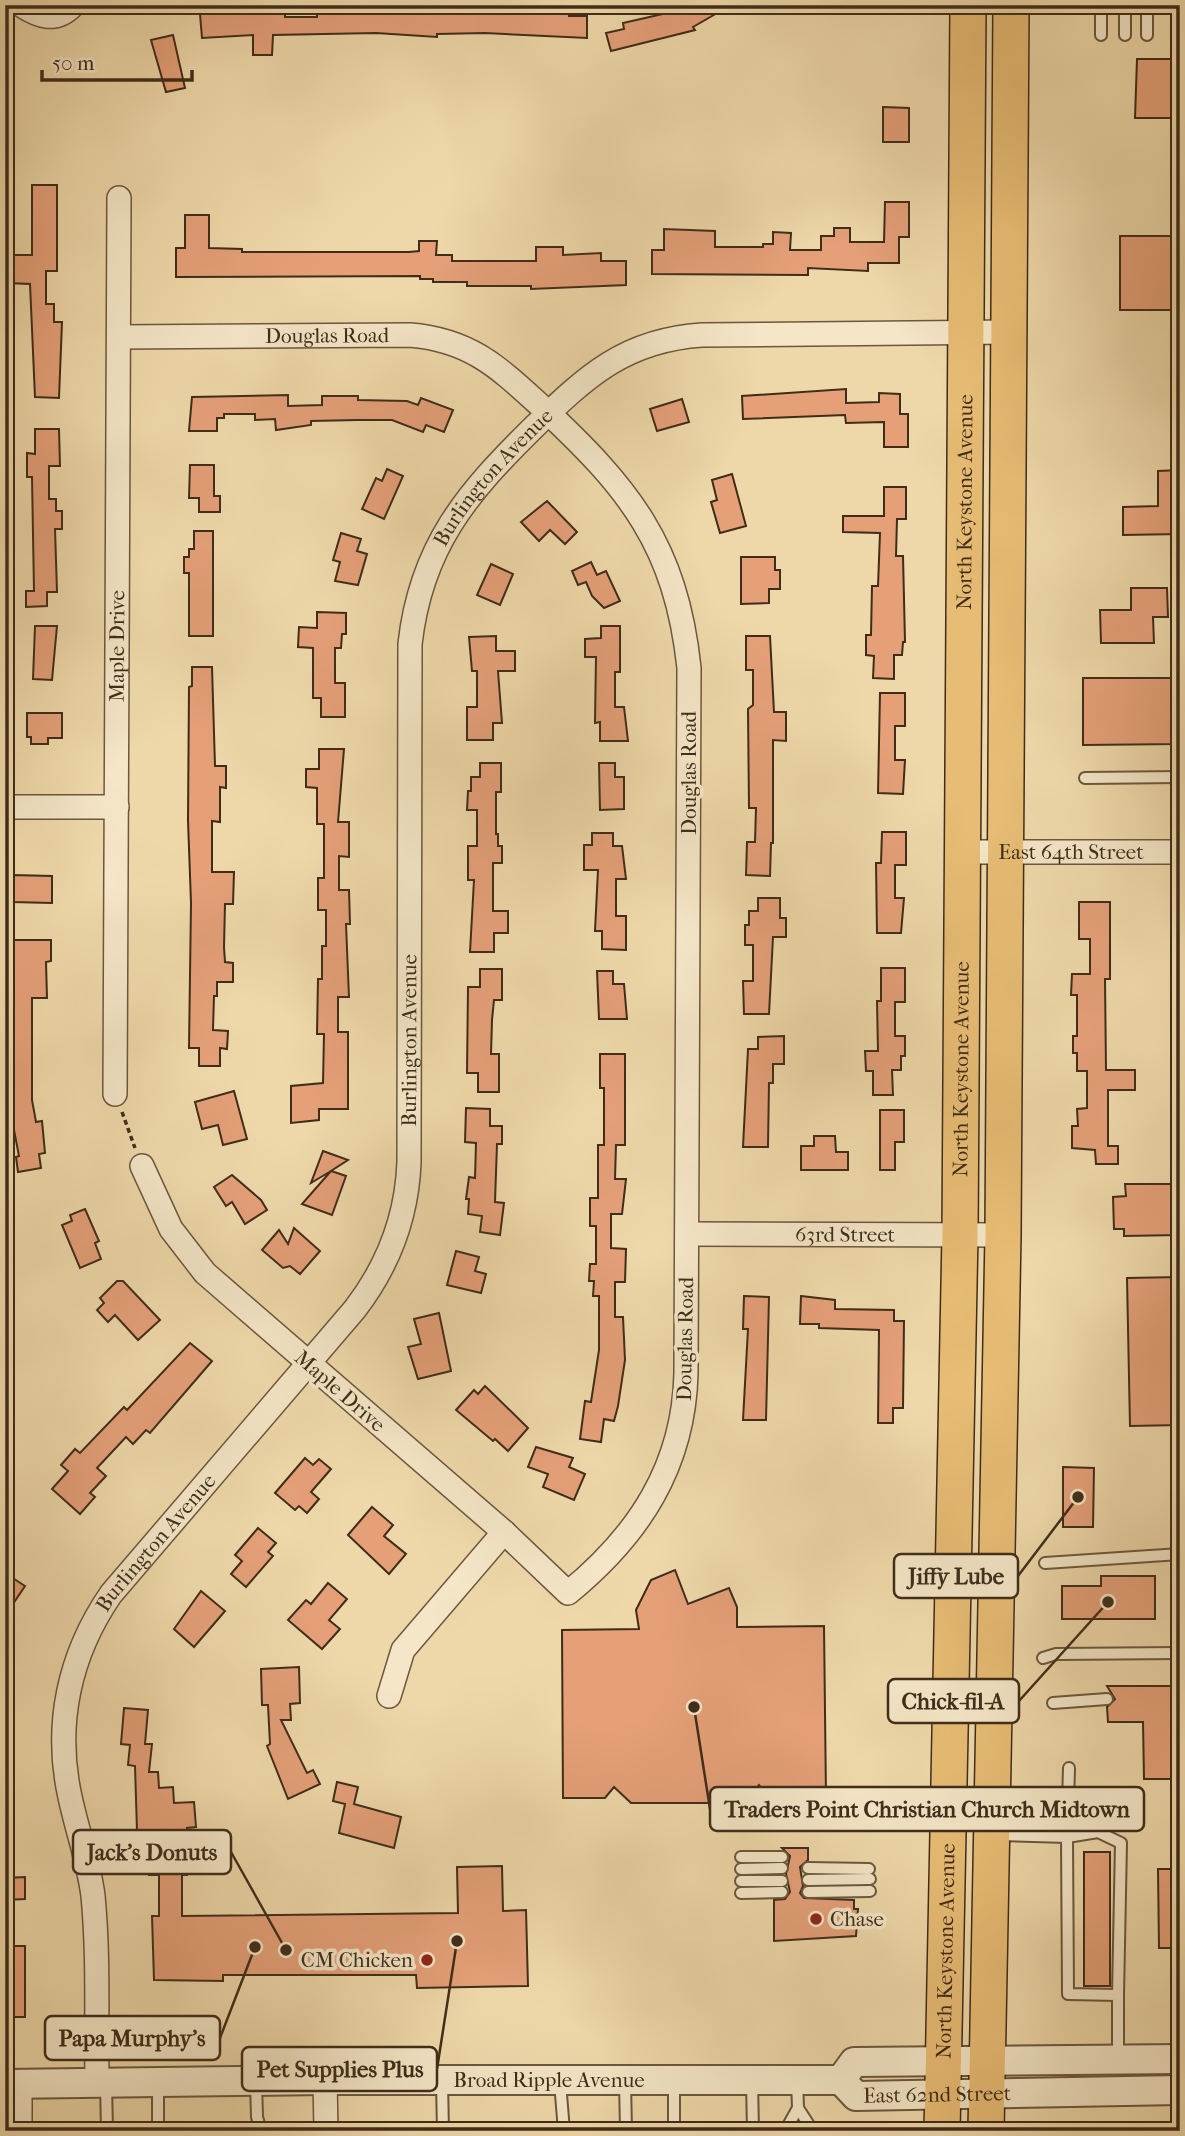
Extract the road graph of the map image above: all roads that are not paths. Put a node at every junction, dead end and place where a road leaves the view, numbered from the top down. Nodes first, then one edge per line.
1 (21, 5) edge
2 (968, 5) edge
3 (1011, 5) edge
4 (1101, 5) edge
5 (1125, 5) edge
6 (1147, 5) edge
7 (66, 11) edge
8 (1101, 35) dead end
9 (1125, 35) dead end
10 (1147, 35) dead end
11 (119, 198) dead end
12 (966, 332) junction
13 (1010, 332) junction
14 (119, 337) junction
15 (549, 414) junction
16 (1180, 777) edge
17 (1085, 778) dead end
18 (5, 807) edge
19 (117, 807) junction
20 (963, 852) junction
21 (1007, 852) junction
22 (1180, 852) edge
23 (115, 1094) road end
24 (142, 1166) road end
25 (687, 1234) junction
26 (960, 1234) junction
27 (1003, 1234) junction
28 (309, 1365) junction
29 (504, 1532) junction
30 (1180, 1554) edge
31 (1045, 1563) dead end
32 (568, 1593) joint
33 (1180, 1653) edge
34 (1043, 1658) dead end
35 (389, 1696) dead end
36 (1107, 1699) dead end
37 (1053, 1703) dead end
38 (1069, 1768) dead end
39 (991, 1835) junction
40 (1067, 1837) junction
41 (741, 1863) dead end
42 (782, 1863) dead end
43 (808, 1868) dead end
44 (782, 1886) dead end
45 (808, 1886) dead end
46 (741, 1887) dead end
47 (1118, 1995) junction
48 (1118, 2059) junction
49 (1180, 2059) edge
50 (943, 2076) junction
51 (986, 2076) junction
52 (442, 2079) junction
53 (560, 2079) junction
54 (325, 2080) junction
55 (625, 2080) junction
56 (797, 2080) junction
57 (841, 2080) joint
58 (256, 2081) junction
59 (674, 2081) junction
60 (752, 2081) junction
61 (158, 2082) junction
62 (102, 2083) junction
63 (12, 2084) edge
64 (1180, 2090) edge
65 (798, 2108) junction
66 (20, 2131) edge
67 (107, 2131) edge
68 (158, 2131) edge
69 (261, 2131) edge
70 (326, 2131) edge
71 (443, 2131) edge
72 (564, 2131) edge
73 (626, 2131) edge
74 (674, 2131) edge
75 (753, 2131) edge
76 (789, 2131) edge
77 (809, 2131) edge
78 (942, 2131) edge
79 (986, 2131) edge

1 - 7 street
2 - 12 main road, North Keystone Avenue
3 - 13 main road, North Keystone Avenue
4 - 8 lane
5 - 9 lane
6 - 10 lane
11 - 14 street, Maple Drive
12 - 13 street, Burlington Avenue
12 - 15 street, Burlington Avenue
12 - 20 main road, North Keystone Avenue
13 - 21 main road, North Keystone Avenue
14 - 15 street, Douglas Road
14 - 19 street, Maple Drive
15 - 25 street, Douglas Road
15 - 28 street, Burlington Avenue
16 - 17 lane
18 - 19 street
19 - 23 street, Maple Drive
20 - 21 street, East 64th Street
20 - 26 main road, North Keystone Avenue
21 - 22 street, East 64th Street
21 - 27 main road, North Keystone Avenue
24 - 28 street, Maple Drive
25 - 26 street, 63rd Street
25 - 32 street, Douglas Road
26 - 27 street, 63rd Street
26 - 50 main road, North Keystone Avenue
27 - 39 main road, North Keystone Avenue
28 - 29 street, Maple Drive
28 - 62 street, Burlington Avenue
29 - 32 street, Maple Drive
29 - 35 street
30 - 31 lane
33 - 34 lane
36 - 37 lane
38 - 40 lane
39 - 40 lane
39 - 51 main road, North Keystone Avenue
40 - 47 lane
40 - 47 lane
41 - 42 lane
43 - 45 lane
44 - 46 lane
47 - 48 lane
48 - 49 street, East 62nd Street
48 - 51 street, East 62nd Street
50 - 51 street, East 62nd Street
50 - 57 street, East 62nd Street
50 - 78 main road, North Keystone Avenue
51 - 64 street, East 62nd Street
51 - 79 main road, North Keystone Avenue
52 - 53 street, Broad Ripple Avenue
52 - 54 street, Broad Ripple Avenue
52 - 71 lane
53 - 55 street, Broad Ripple Avenue
53 - 72 lane
54 - 58 street, Broad Ripple Avenue
54 - 70 street
55 - 59 street, Broad Ripple Avenue
55 - 73 lane
56 - 57 street, Broad Ripple Avenue
56 - 60 street, Broad Ripple Avenue
56 - 65 lane
58 - 61 street, Broad Ripple Avenue
58 - 69 lane
59 - 60 street, Broad Ripple Avenue
59 - 74 lane
60 - 75 lane
61 - 62 street, Broad Ripple Avenue
61 - 68 lane
62 - 63 street, Broad Ripple Avenue
62 - 67 lane
63 - 66 street
65 - 76 lane
65 - 77 lane

